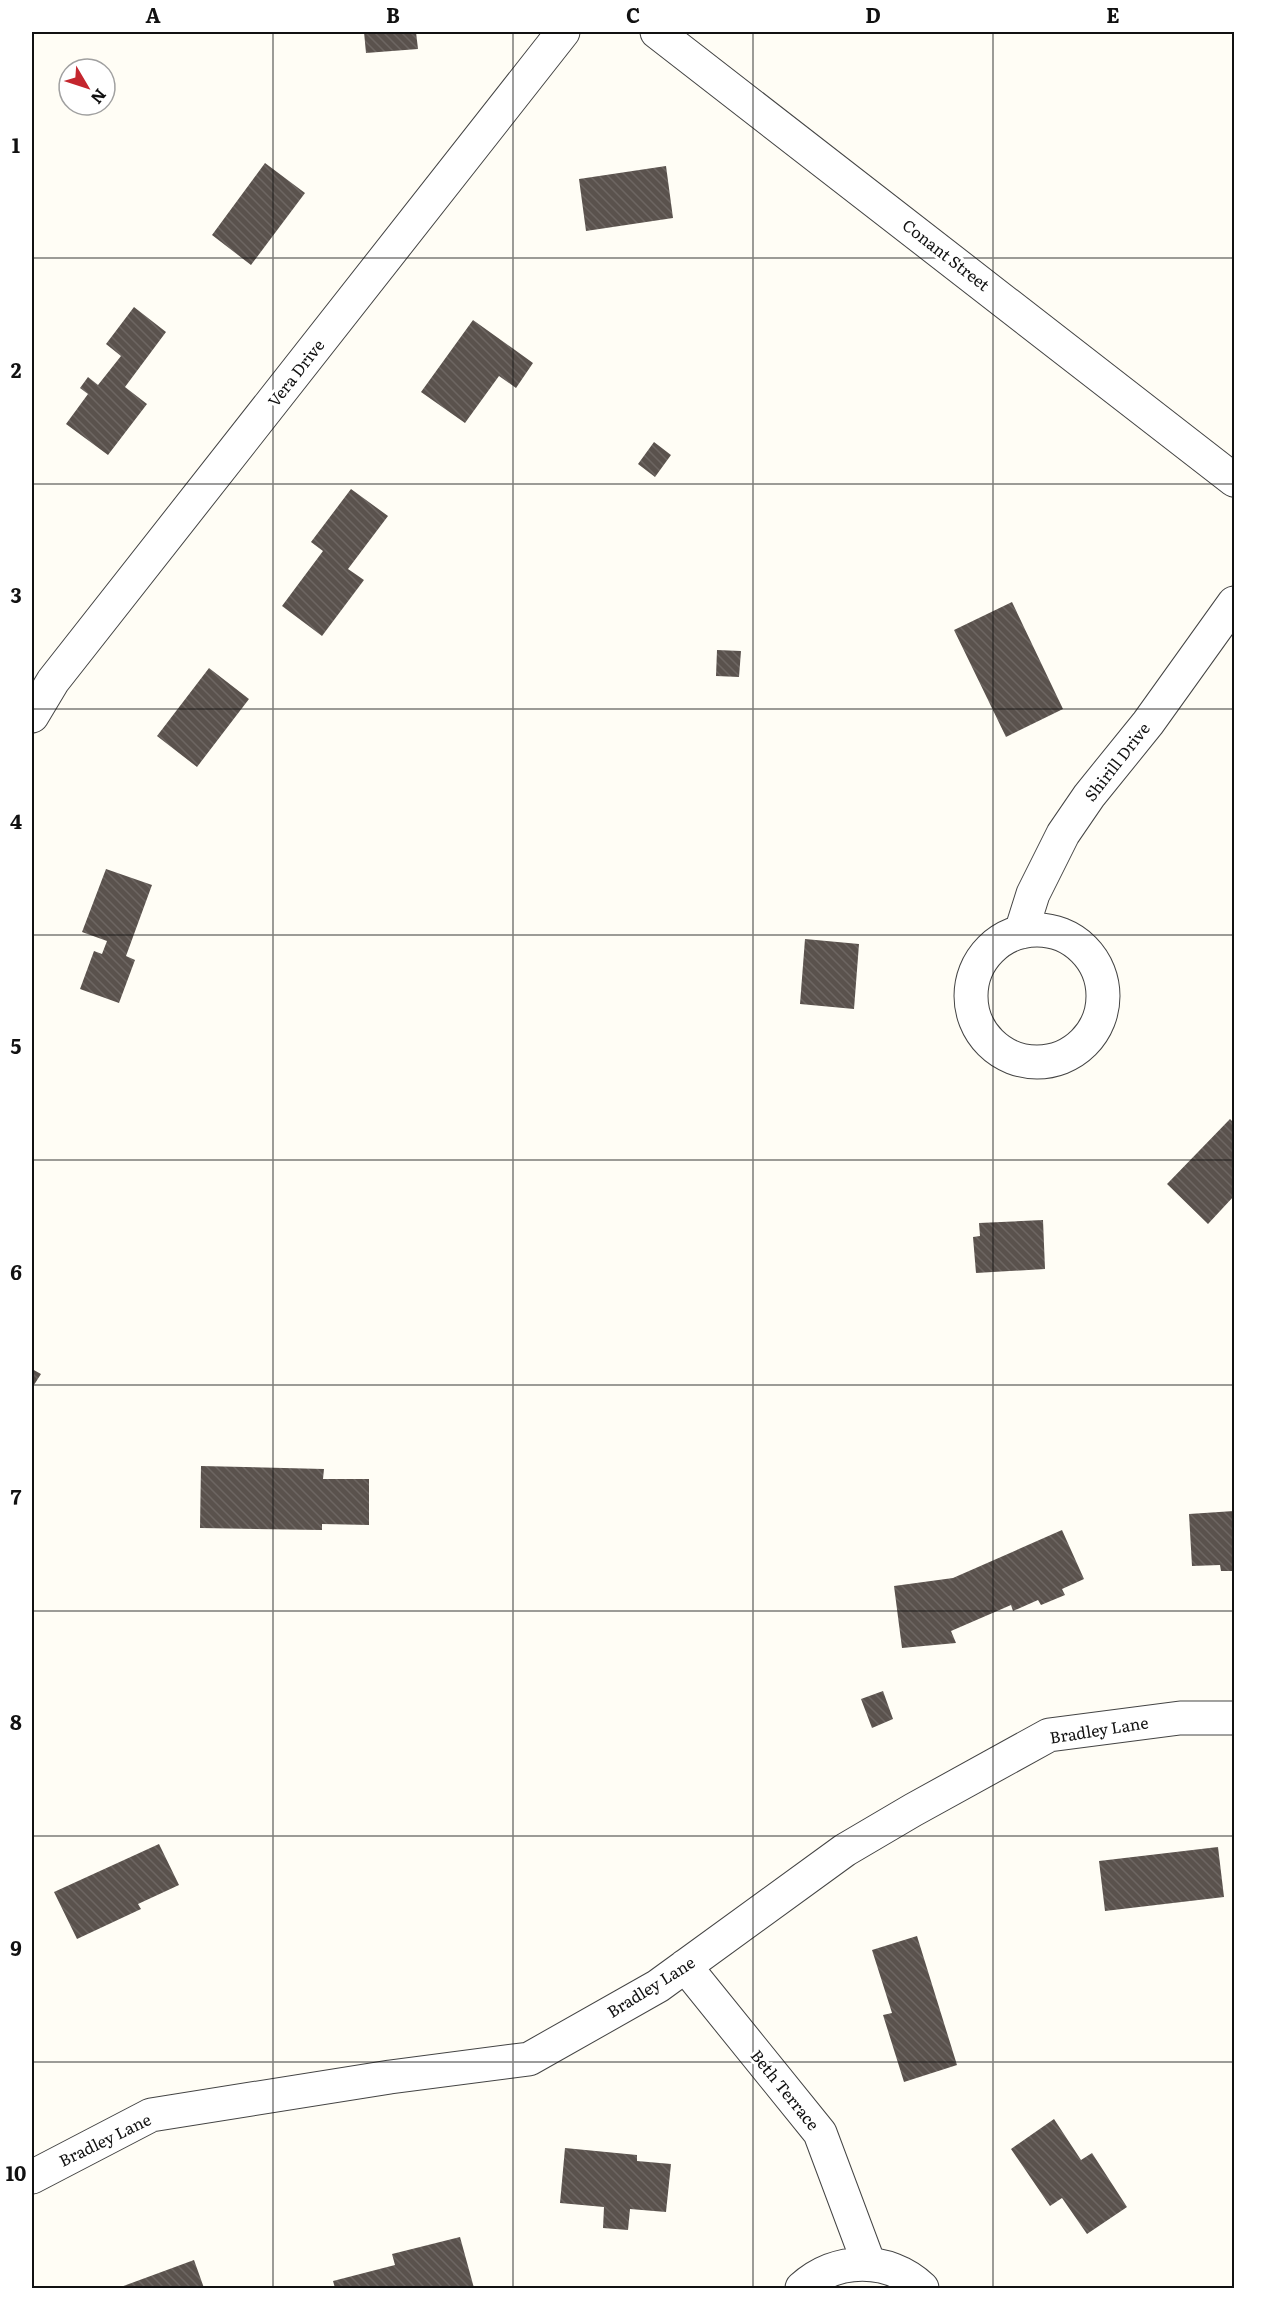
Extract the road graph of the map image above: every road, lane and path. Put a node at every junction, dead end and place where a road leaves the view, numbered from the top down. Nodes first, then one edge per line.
1 (562, 32) edge
2 (657, 32) edge
3 (1234, 480) edge
4 (1234, 603) edge
5 (32, 716) edge
6 (1021, 932) junction
7 (1234, 1718) edge
8 (685, 1966) junction
9 (32, 2177) edge
10 (869, 2264) junction
11 (802, 2289) edge
12 (922, 2289) edge

1 - 5 street, Vera Drive
2 - 3 street, Conant Street
4 - 6 street, Shirill Drive
6 - 6 street
7 - 8 street, Bradley Lane
8 - 9 street, Bradley Lane
8 - 10 street, Beth Terrace
10 - 11 street
10 - 12 street

